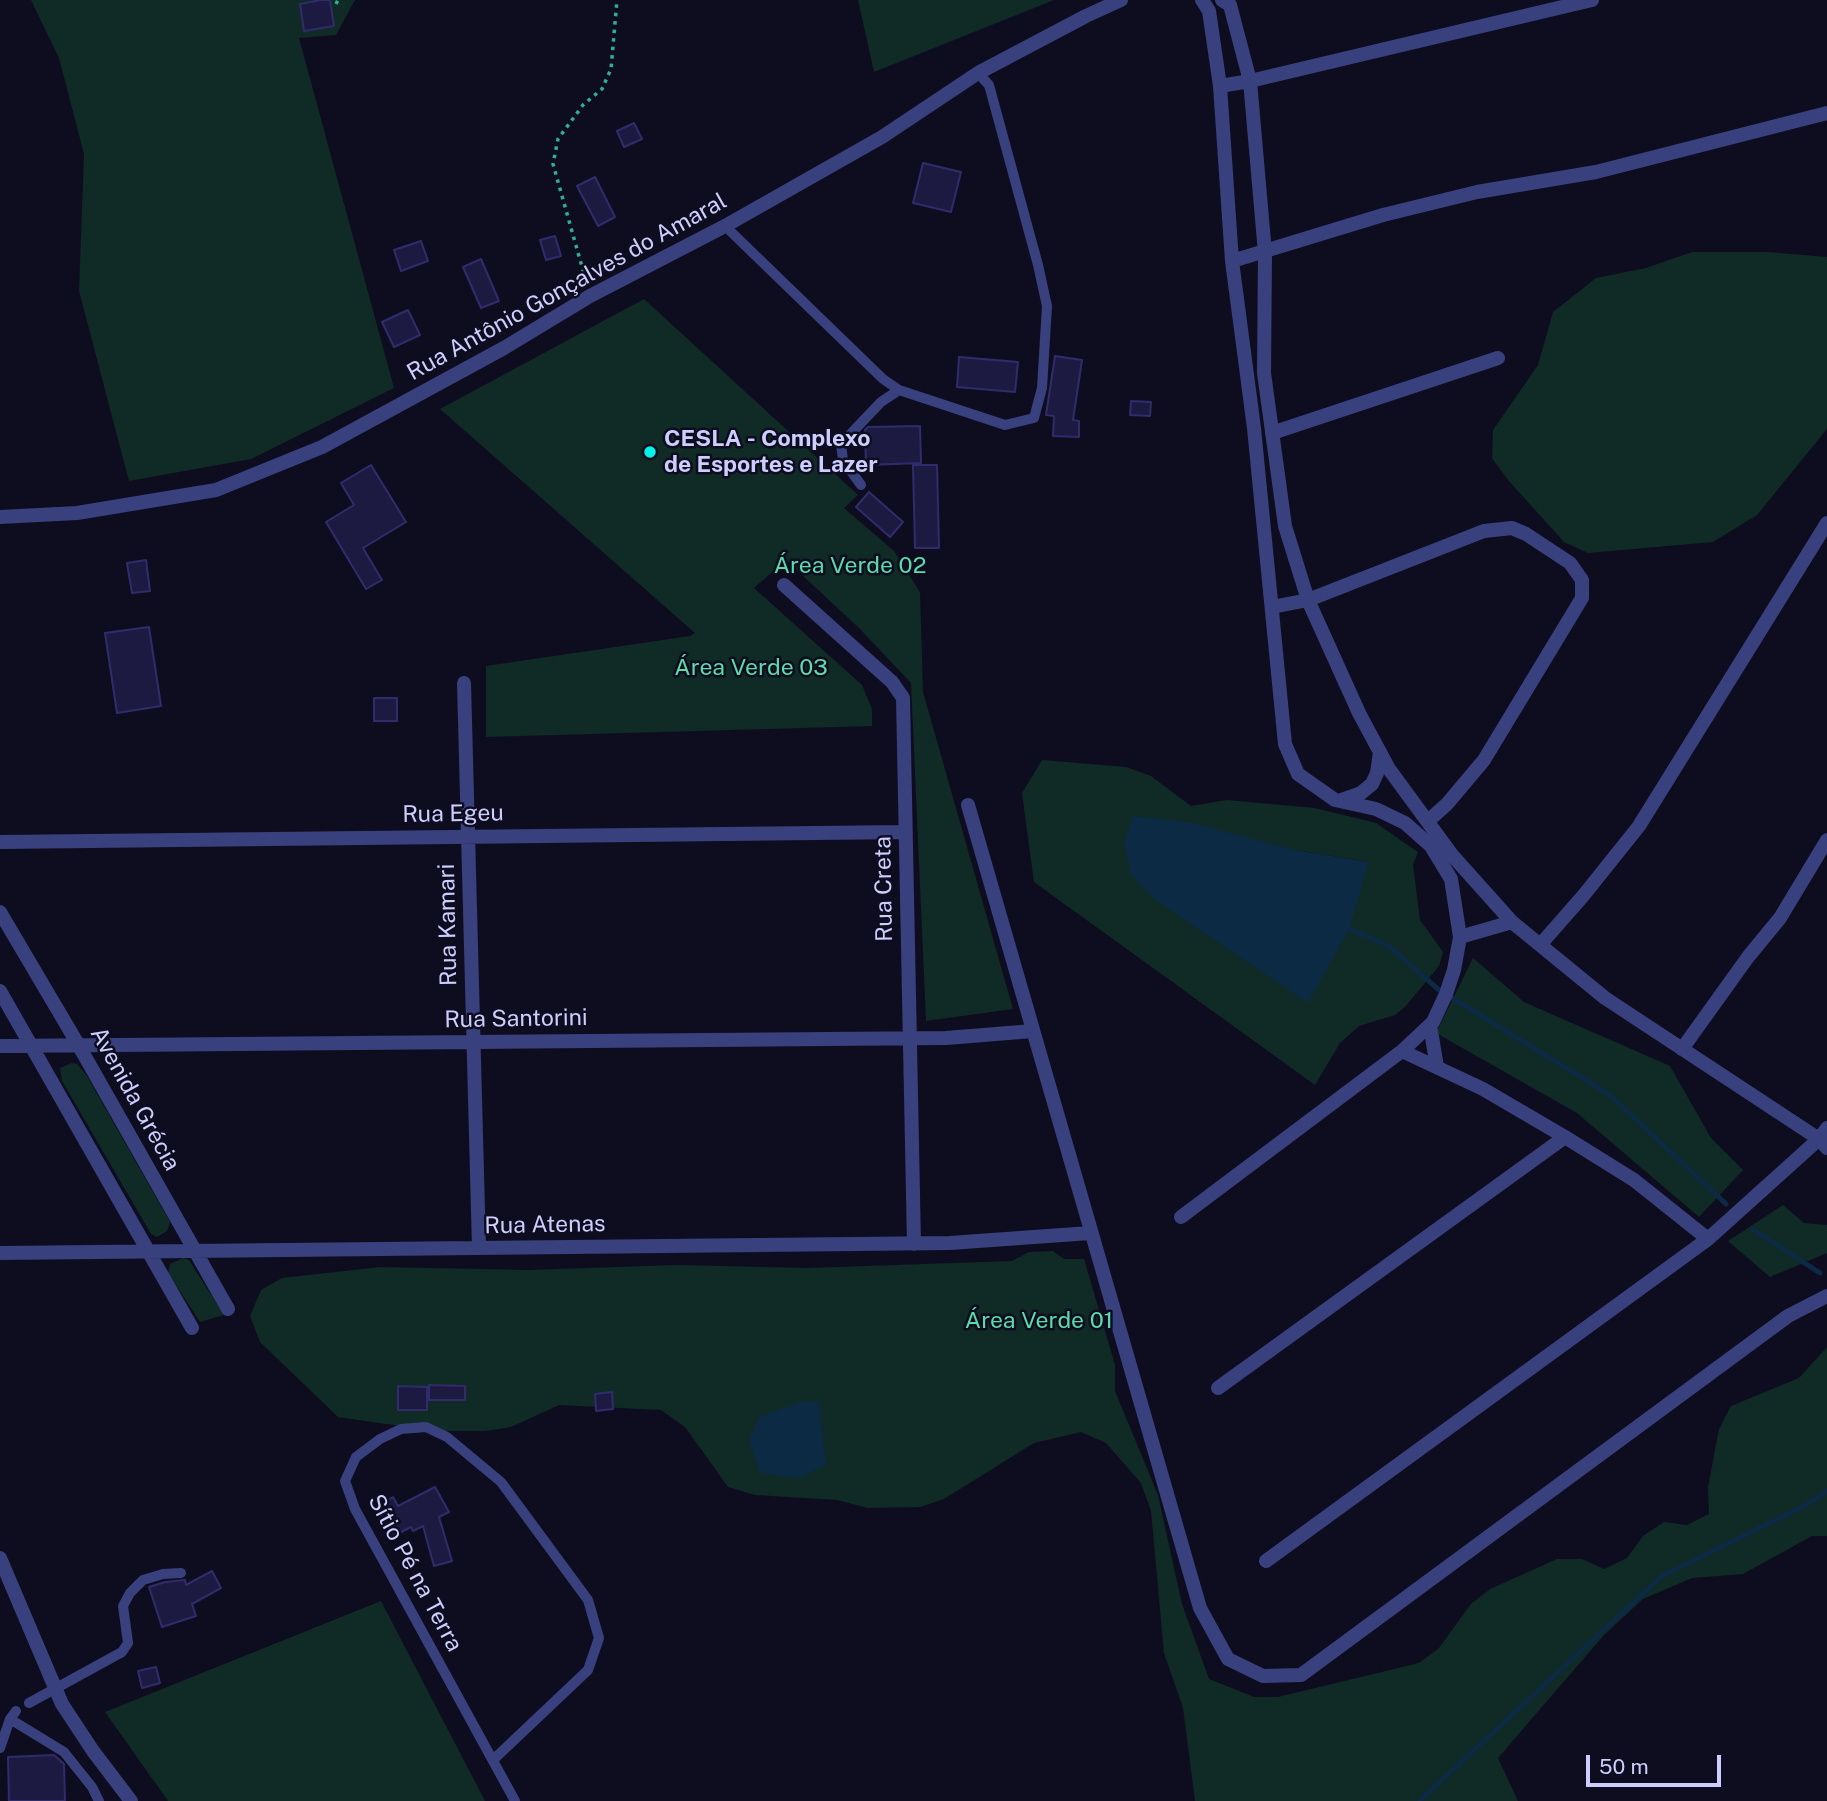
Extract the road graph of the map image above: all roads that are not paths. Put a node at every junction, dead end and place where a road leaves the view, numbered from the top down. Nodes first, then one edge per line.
1 (1121, 0) edge
2 (1202, 0) edge
3 (1222, 0) edge
4 (1592, 0) edge
5 (978, 73) junction
6 (1250, 81) junction
7 (1220, 86) junction
8 (1827, 113) edge
9 (725, 226) junction
10 (1265, 253) junction
11 (1233, 261) junction
12 (1498, 358) dead end
13 (898, 390) junction
14 (1272, 433) junction
15 (861, 485) dead end
16 (0, 517) edge
17 (1827, 523) edge
18 (784, 585) dead end
19 (1307, 600) junction
20 (1272, 607) junction
21 (464, 684) dead end
22 (1380, 752) junction
23 (1339, 801) junction
24 (968, 805) dead end
25 (1428, 821) junction
26 (906, 832) junction
27 (468, 837) junction
28 (1827, 840) edge
29 (0, 842) edge
30 (0, 912) edge
31 (1512, 922) junction
32 (1460, 937) junction
33 (1540, 945) junction
34 (0, 991) edge
35 (1430, 1025) junction
36 (1033, 1031) junction
37 (910, 1038) junction
38 (474, 1042) junction
39 (0, 1046) edge
40 (31, 1046) junction
41 (79, 1046) junction
42 (1682, 1049) junction
43 (1402, 1051) junction
44 (1437, 1068) junction
45 (1565, 1137) junction
46 (1824, 1138) edge
47 (1181, 1217) dead end
48 (1090, 1233) junction
49 (1708, 1239) junction
50 (914, 1244) junction
51 (479, 1248) junction
52 (148, 1251) junction
53 (195, 1251) junction
54 (0, 1253) edge
55 (1827, 1296) edge
56 (228, 1309) dead end
57 (192, 1328) dead end
58 (1218, 1388) dead end
59 (0, 1558) edge
60 (1266, 1560) dead end
61 (181, 1573) dead end
62 (54, 1688) junction
63 (29, 1703) dead end
64 (0, 1748) edge
65 (493, 1760) junction
66 (99, 1801) edge
67 (131, 1801) edge
68 (515, 1801) edge

1 - 5 street, Rua Antônio Gonçalves do Amaral
2 - 7 street
3 - 6 street
4 - 6 street
5 - 9 street, Rua Antônio Gonçalves do Amaral
5 - 13 lane
6 - 7 street
6 - 10 street
7 - 11 street
8 - 10 street
9 - 13 lane
9 - 16 street, Rua Antônio Gonçalves do Amaral
10 - 11 street
10 - 14 street
11 - 20 street
12 - 14 street
13 - 15 lane
14 - 19 street
17 - 33 street
18 - 26 street, Rua Creta
19 - 20 street
19 - 22 street
19 - 25 street
20 - 23 street
21 - 27 street, Rua Kamari
22 - 23 street
22 - 25 street
23 - 32 street
24 - 36 street
25 - 31 street
26 - 27 street, Rua Egeu
26 - 37 street, Rua Creta
27 - 29 street, Rua Egeu
27 - 38 street, Rua Kamari
28 - 42 street
30 - 41 street, Avenida Grécia
31 - 32 street
31 - 33 street
32 - 35 street
33 - 42 street
34 - 40 street
35 - 43 street
35 - 44 street
36 - 37 street, Rua Santorini
36 - 48 street
37 - 38 street, Rua Santorini
37 - 50 street, Rua Creta
38 - 41 street, Rua Santorini
38 - 51 street, Rua Kamari
39 - 40 street, Rua Santorini
40 - 41 street, Rua Santorini
40 - 52 street
41 - 53 street, Avenida Grécia
42 - 46 street
43 - 44 street
43 - 47 street
44 - 45 street
45 - 49 street
45 - 58 street
46 - 49 street
48 - 50 street, Rua Atenas
48 - 55 street
49 - 60 street
50 - 51 street, Rua Atenas
51 - 53 street, Rua Atenas
52 - 53 street, Rua Atenas
52 - 54 street, Rua Atenas
52 - 57 street
53 - 56 street, Avenida Grécia
59 - 62 street
61 - 62 lane
62 - 63 lane
62 - 67 street
64 - 66 lane
65 - 65 lane, Sítio Pé na Terra
65 - 68 lane, Sítio Pé na Terra

